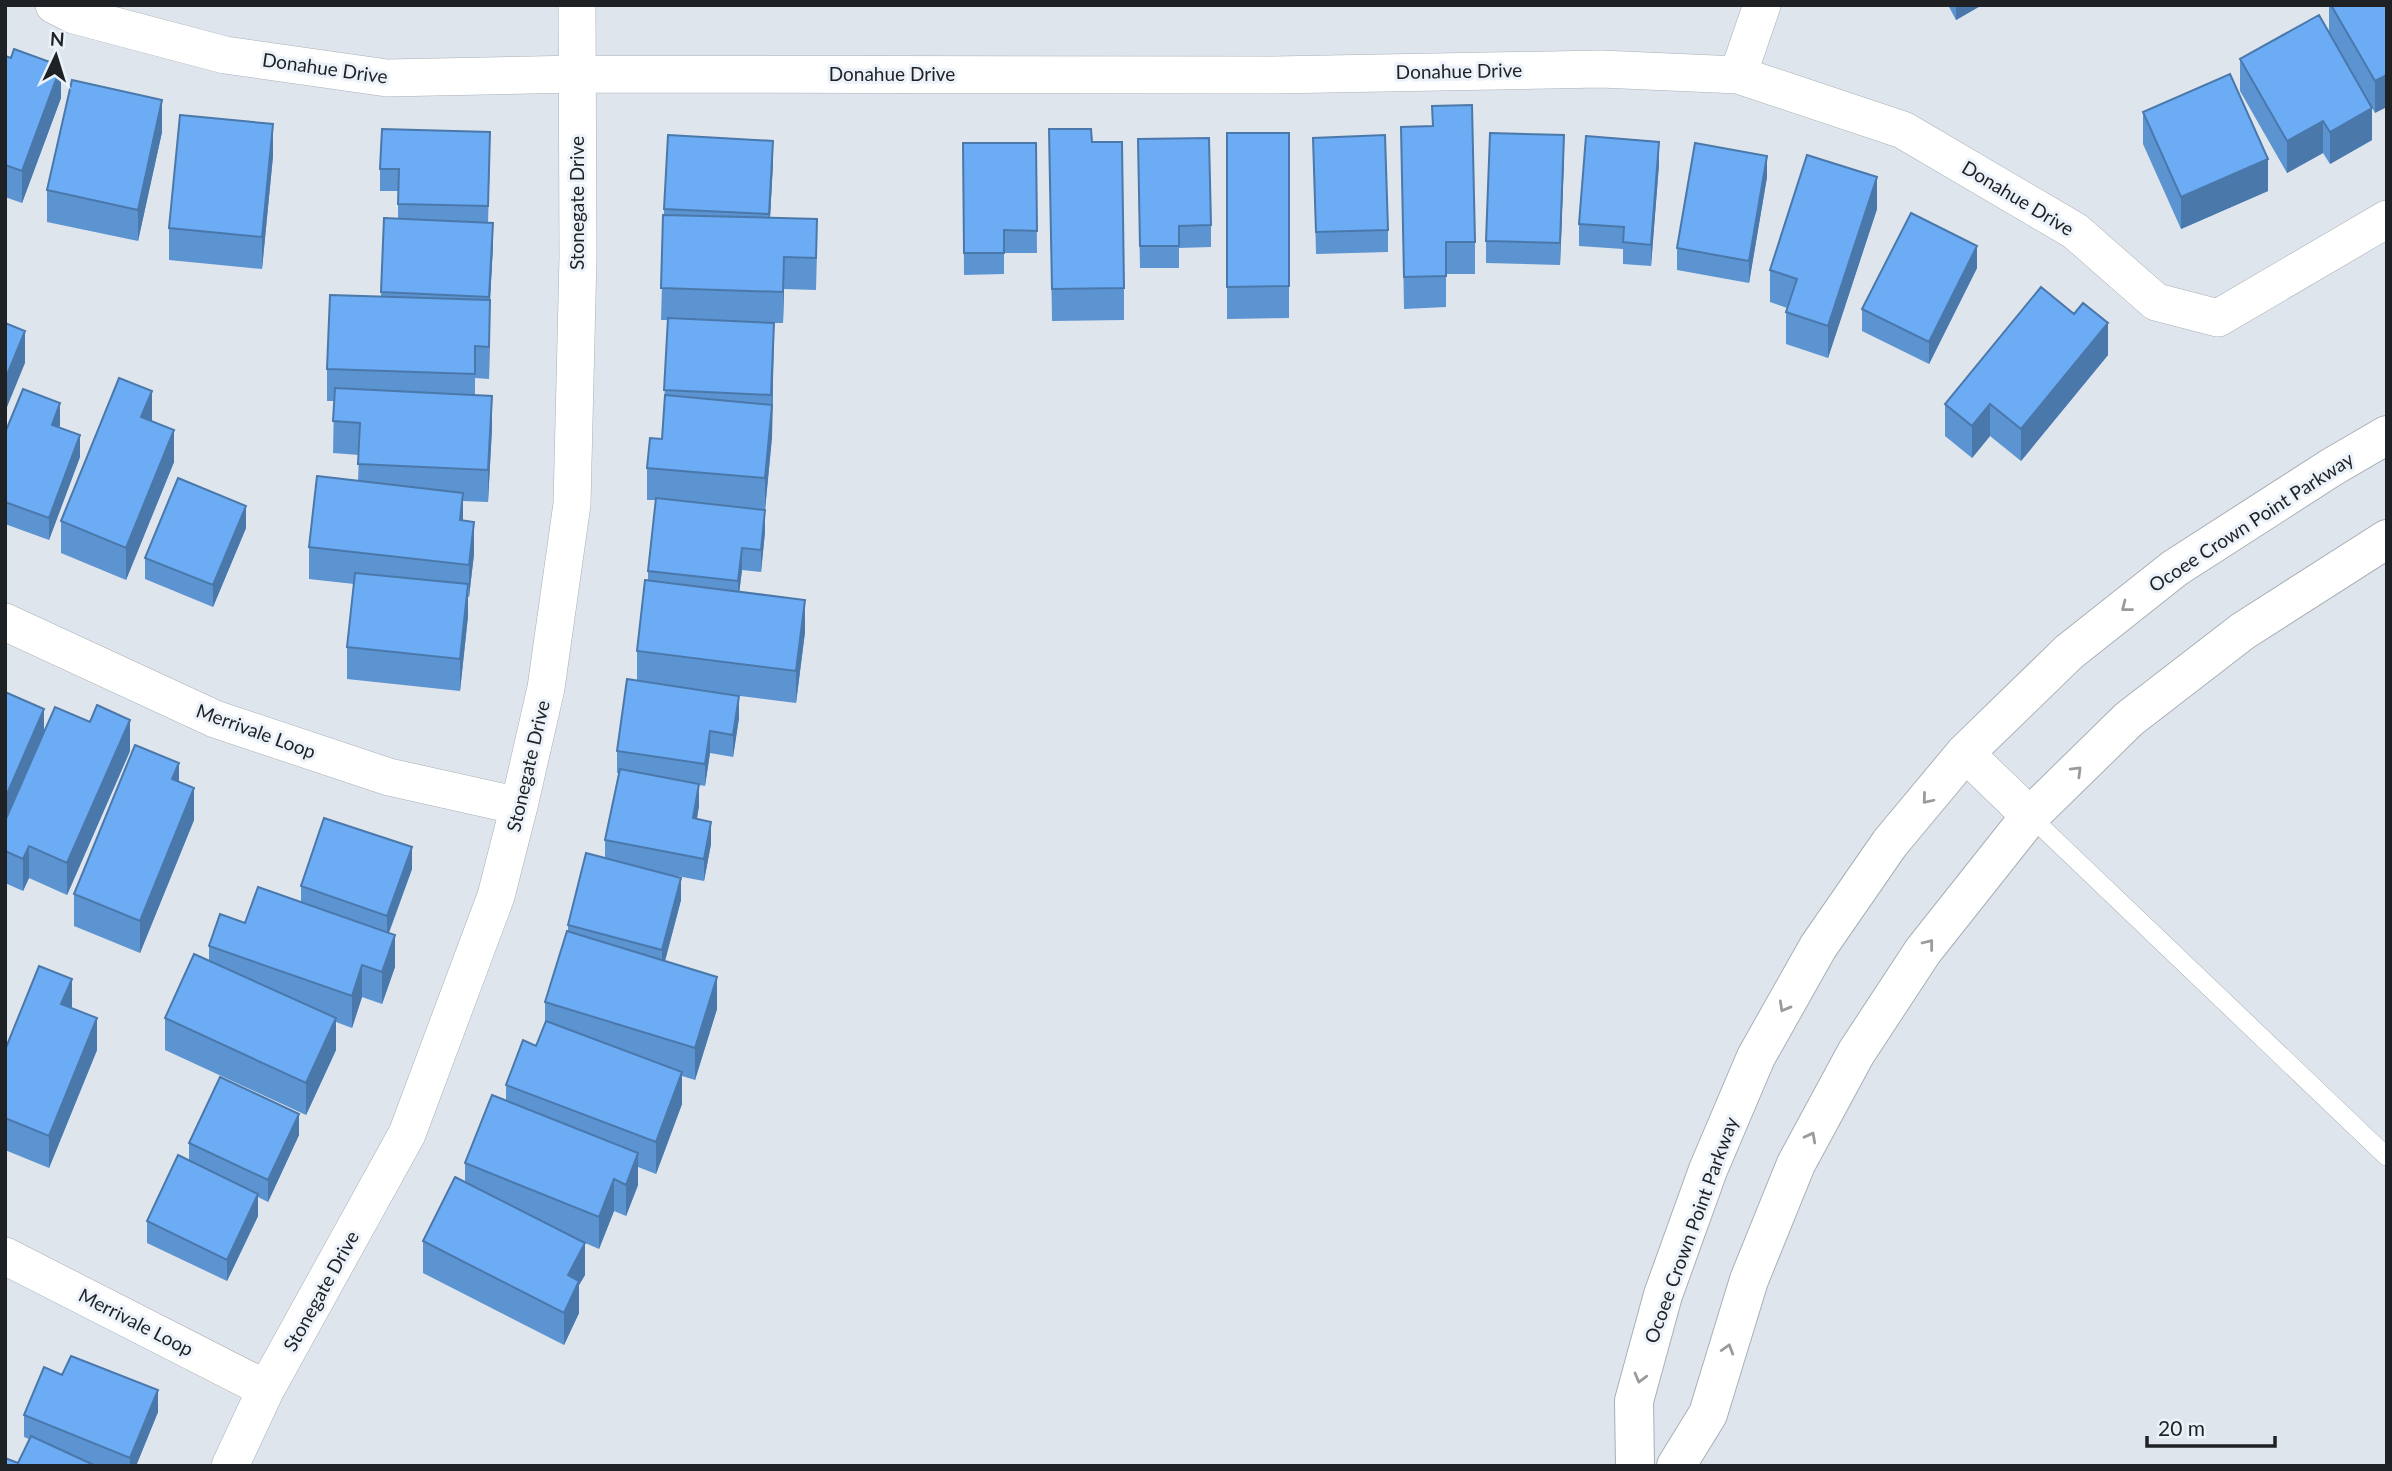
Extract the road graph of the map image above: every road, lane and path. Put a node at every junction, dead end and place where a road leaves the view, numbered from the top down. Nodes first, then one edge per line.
1 (54, 5) edge
2 (577, 5) edge
3 (1762, 5) edge
4 (577, 74) junction
5 (1738, 75) junction
6 (2387, 219) edge
7 (2387, 435) edge
8 (2387, 540) edge
9 (5, 621) edge
10 (1965, 754) junction
11 (519, 806) junction
12 (2030, 816) junction
13 (2387, 1157) edge
14 (5, 1256) edge
15 (266, 1389) junction
16 (230, 1466) edge
17 (1635, 1466) edge
18 (1676, 1466) edge

1 - 4 street, Donahue Drive
2 - 4 street, Stonegate Drive
3 - 5 street
4 - 5 street, Donahue Drive
4 - 11 street, Stonegate Drive
5 - 6 street, Donahue Drive
7 -> 10 street, Ocoee Crown Point Parkway
12 -> 8 street
9 - 11 street, Merrivale Loop
10 - 12 street
10 -> 17 street, Ocoee Crown Point Parkway
11 - 15 street, Stonegate Drive
12 - 13 lane
18 -> 12 street
14 - 15 street, Merrivale Loop
15 - 16 street, Stonegate Drive

